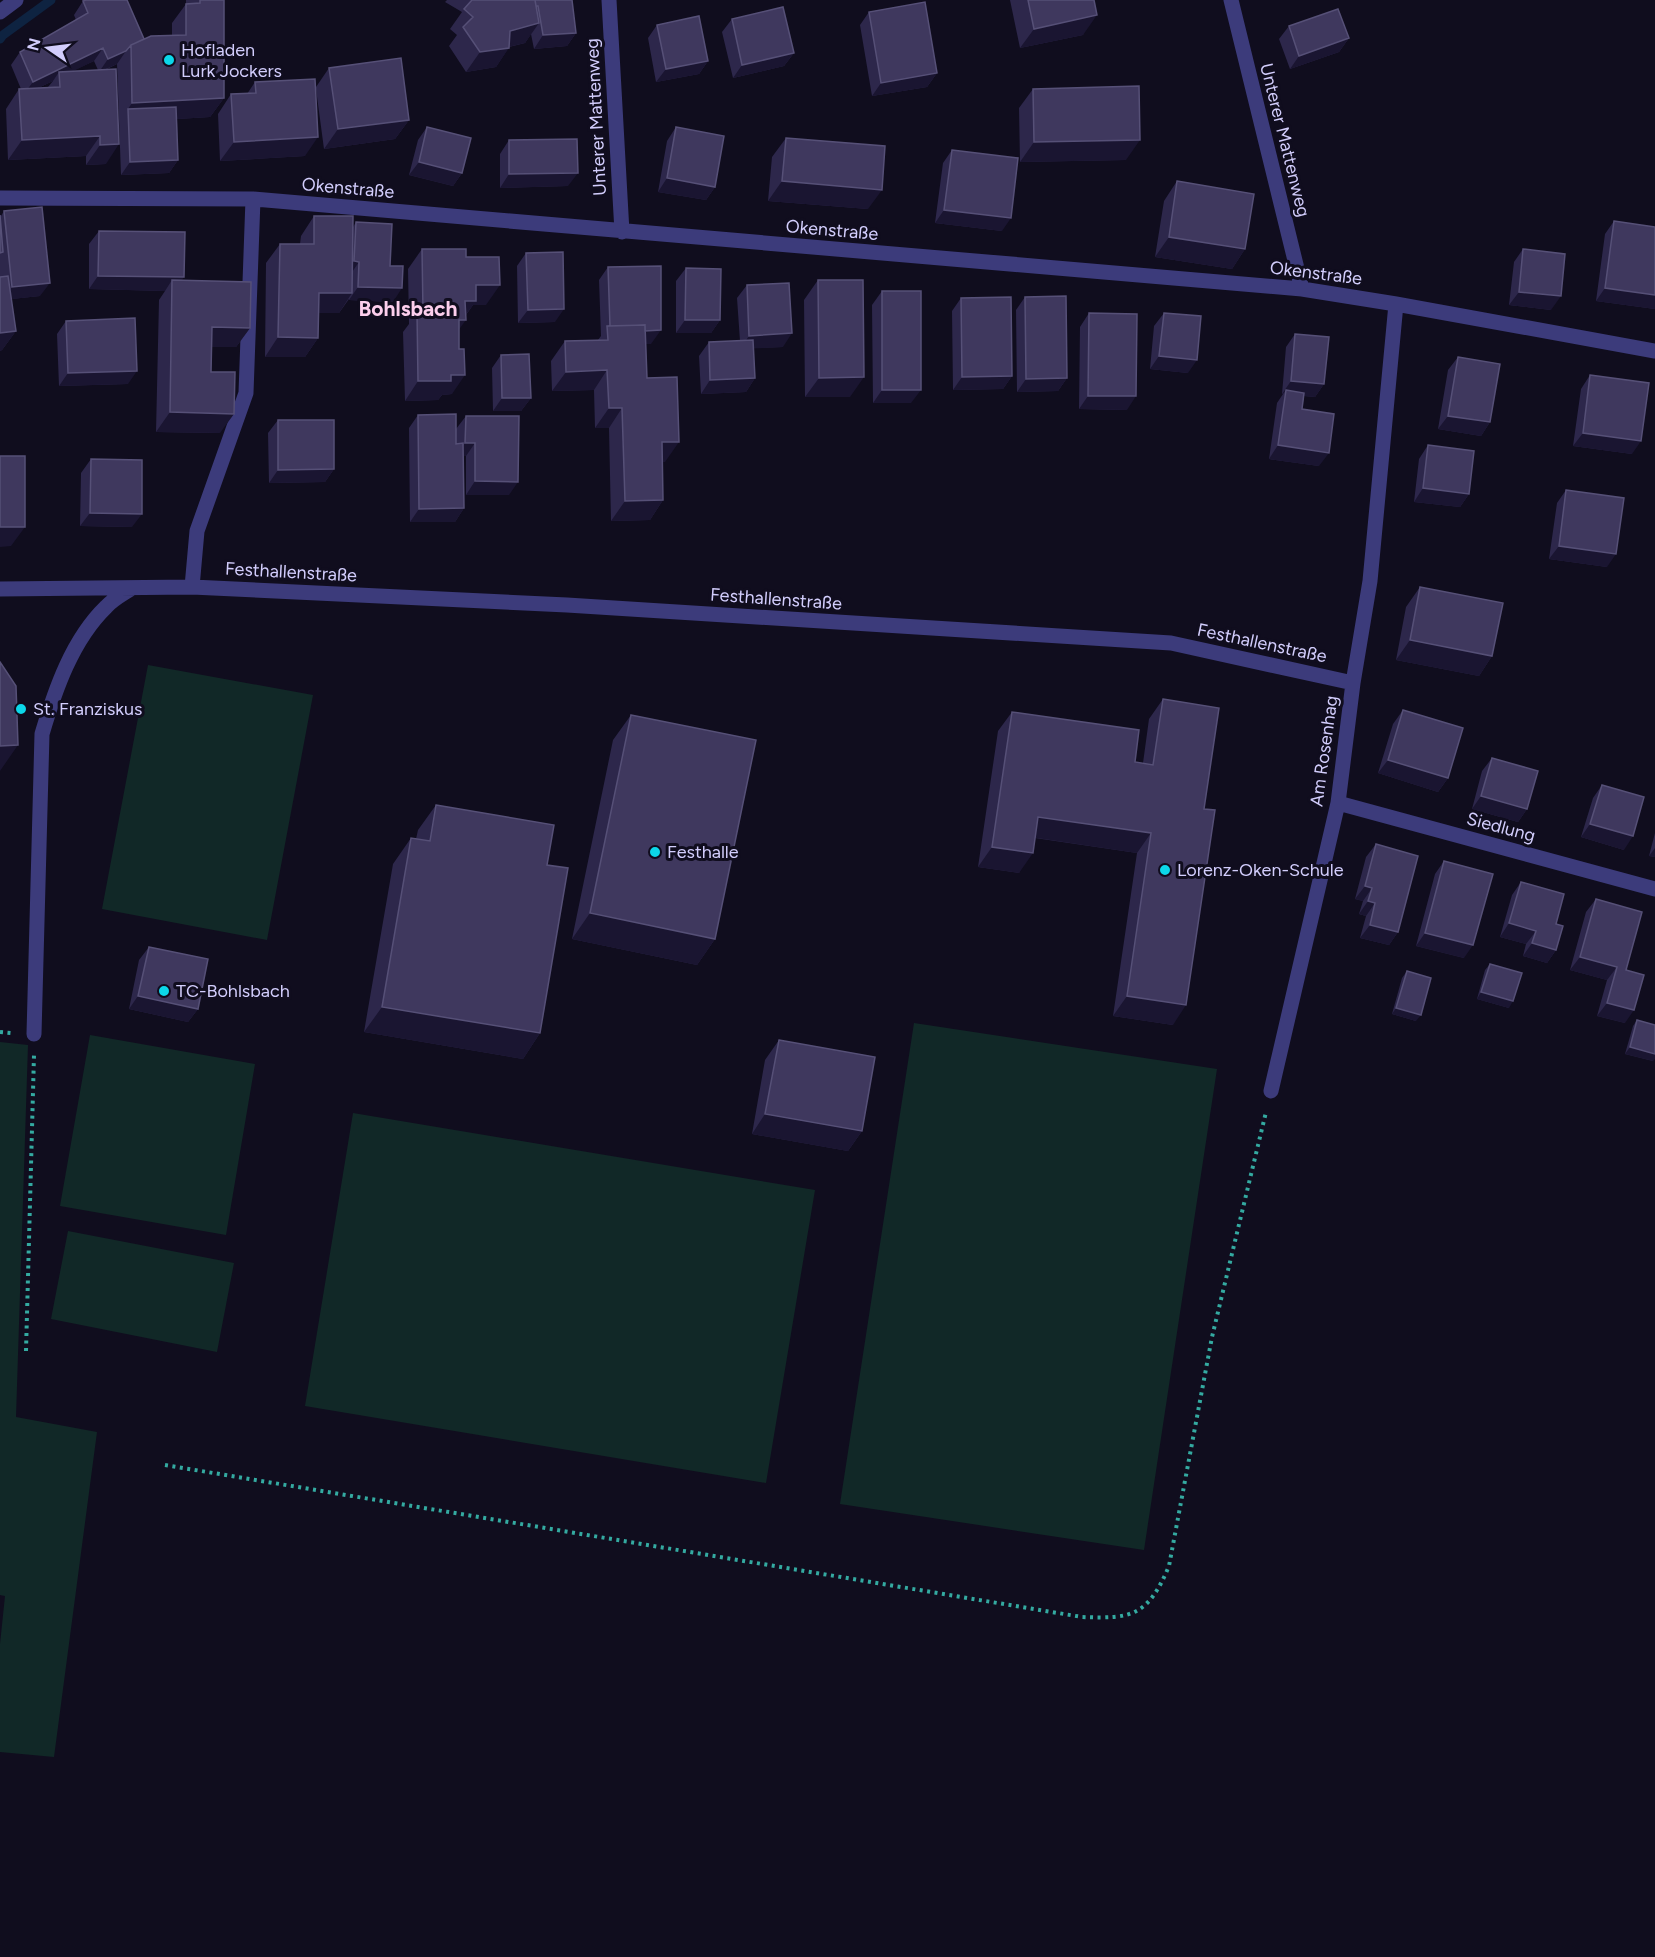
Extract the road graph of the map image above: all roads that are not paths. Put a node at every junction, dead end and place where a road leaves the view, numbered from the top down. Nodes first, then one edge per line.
1 (16, 0) edge
2 (609, 0) edge
3 (1231, 0) edge
4 (0, 12) edge
5 (0, 198) edge
6 (253, 199) junction
7 (622, 232) junction
8 (1302, 289) junction
9 (1396, 304) junction
10 (1655, 351) edge
11 (192, 587) junction
12 (132, 588) junction
13 (0, 589) edge
14 (1353, 683) junction
15 (1338, 803) junction
16 (1655, 889) edge
17 (34, 1034) road end
18 (1271, 1091) road end

1 - 4 street
2 - 7 street, Unterer Mattenweg
3 - 8 street, Unterer Mattenweg
5 - 6 street, Okenstraße
6 - 7 street, Okenstraße
6 - 11 street
7 - 8 street, Okenstraße
8 - 9 street, Okenstraße
9 - 10 street, Okenstraße
9 - 14 street, Am Rosenhag
11 - 12 street, Festhallenstraße
11 - 14 street, Festhallenstraße
12 - 13 street, Festhallenstraße
12 - 17 street
14 - 15 street, Am Rosenhag
15 - 16 street, Siedlung
15 - 18 street, Am Rosenhag

